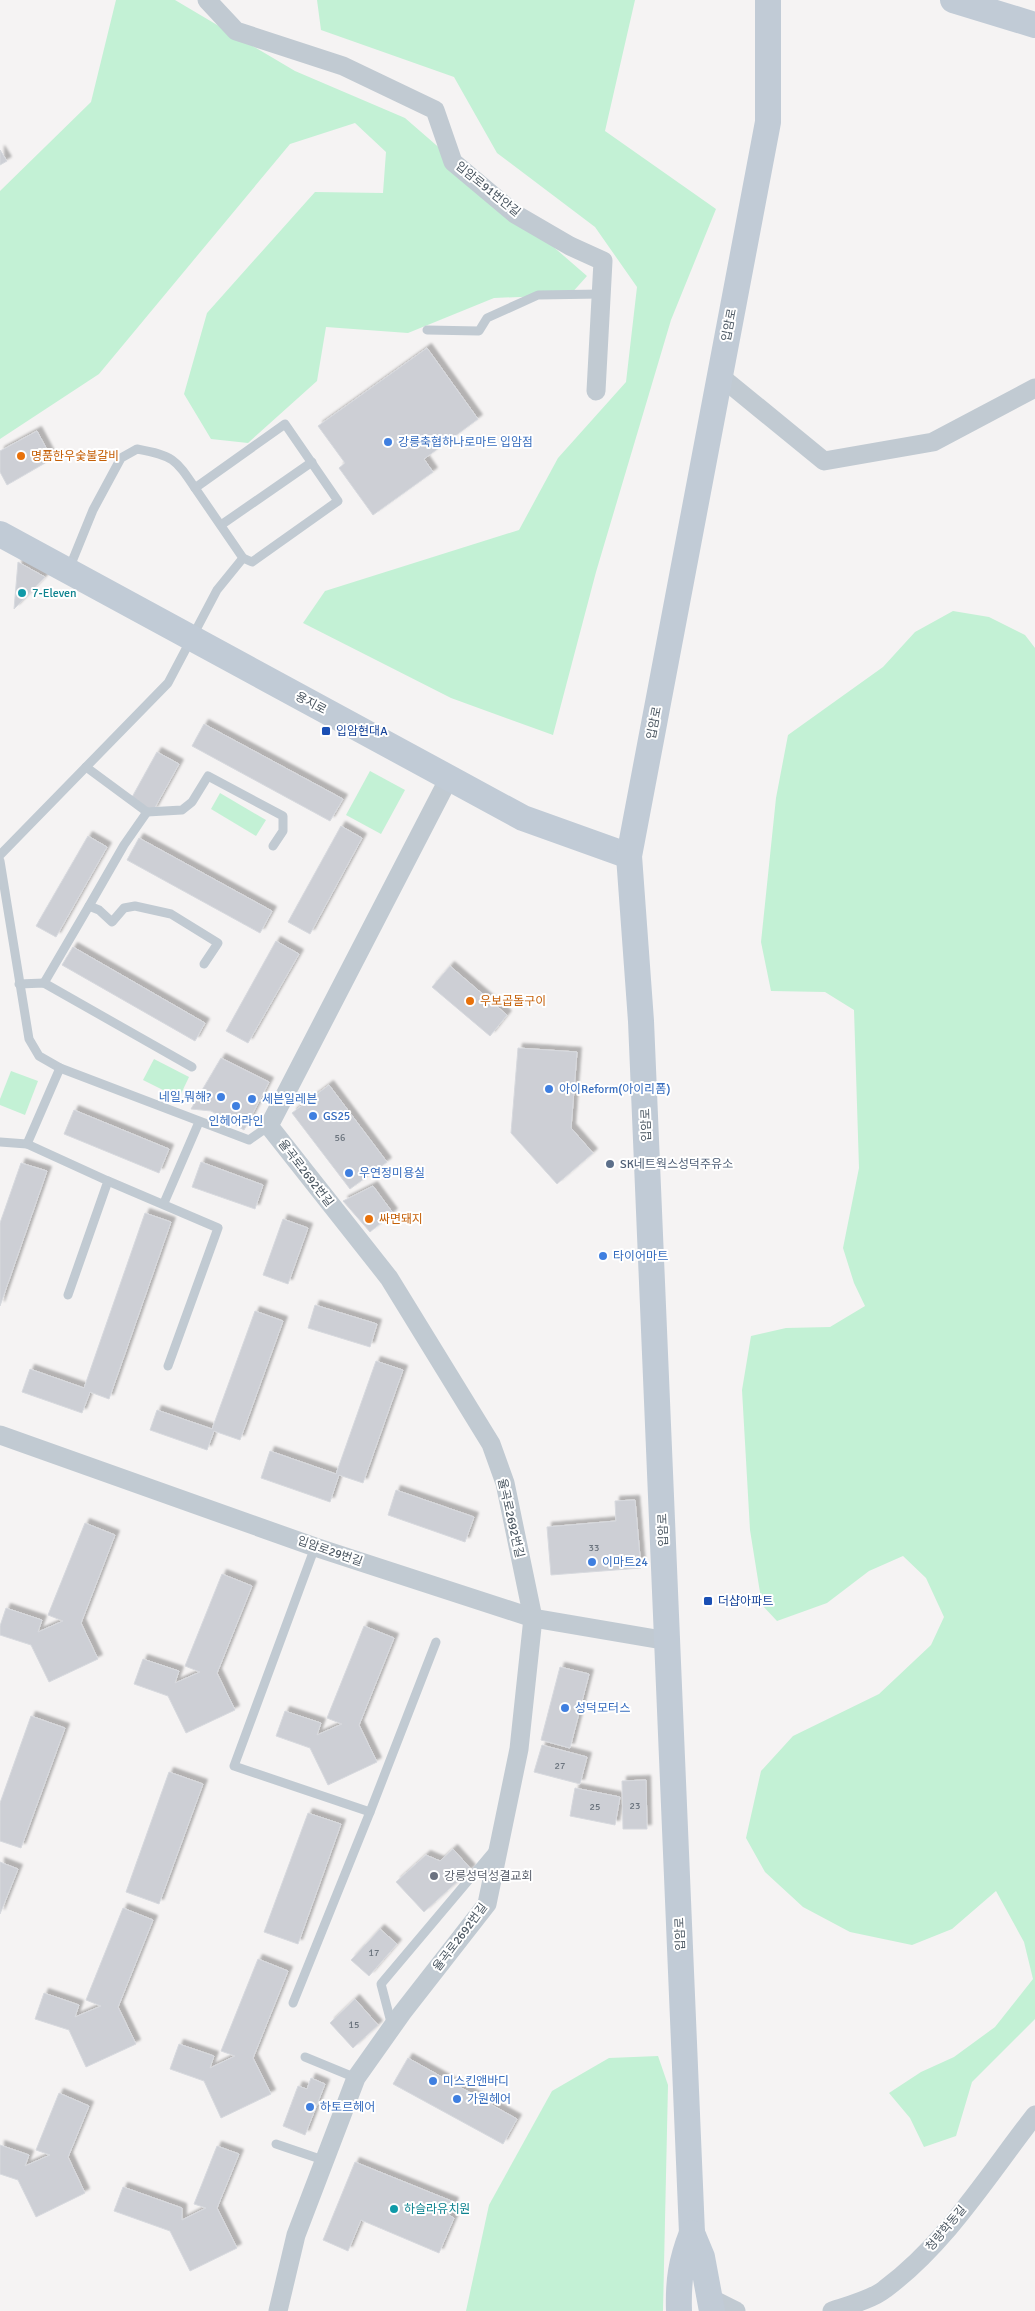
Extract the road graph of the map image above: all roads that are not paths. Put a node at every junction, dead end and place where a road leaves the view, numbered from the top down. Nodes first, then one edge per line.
1 (207, 0) edge
2 (768, 0) edge
3 (953, 0) edge
4 (1035, 25) edge
5 (601, 294) junction
6 (427, 330) dead end
7 (720, 376) junction
8 (1035, 388) edge
9 (596, 391) dead end
10 (312, 462) junction
11 (195, 488) junction
12 (221, 526) junction
13 (4, 542) edge
14 (242, 558) junction
15 (68, 571) junction
16 (192, 639) junction
17 (86, 767) junction
18 (449, 778) junction
19 (147, 812) junction
20 (273, 846) dead end
21 (0, 855) edge
22 (629, 856) junction
23 (0, 861) edge
24 (90, 906) junction
25 (204, 964) dead end
26 (44, 983) junction
27 (19, 984) junction
28 (192, 1067) dead end
29 (60, 1068) junction
30 (199, 1122) junction
31 (269, 1126) junction
32 (0, 1142) edge
33 (27, 1144) junction
34 (108, 1182) junction
35 (164, 1203) junction
36 (68, 1295) dead end
37 (168, 1366) dead end
38 (0, 1435) edge
39 (315, 1547) junction
40 (533, 1618) junction
41 (668, 1641) junction
42 (436, 1642) dead end
43 (370, 1812) junction
44 (500, 1843) junction
45 (293, 2003) dead end
46 (392, 2026) junction
47 (305, 2057) dead end
48 (356, 2078) junction
49 (1035, 2115) edge
50 (276, 2144) dead end
51 (323, 2160) junction
52 (692, 2233) junction
53 (710, 2304) edge
54 (278, 2311) edge
55 (679, 2311) edge
56 (736, 2311) edge
57 (832, 2311) edge

1 - 5 street, 입암로91번안길
2 - 7 street, 입암로
3 - 4 street
5 - 6 lane
5 - 9 street, 입암로91번안길
7 - 8 street
7 - 22 street, 입암로
10 - 11 lane
10 - 12 lane
10 - 14 lane
11 - 12 lane
11 - 15 lane
12 - 14 lane
13 - 15 street, 용지로
14 - 16 lane
15 - 16 street, 용지로
16 - 17 lane
16 - 18 street, 용지로
17 - 19 lane
17 - 21 lane
18 - 22 street, 용지로
18 - 31 street
19 - 20 lane
19 - 24 lane
22 - 41 street, 입암로
23 - 27 lane
24 - 25 lane
24 - 26 lane
26 - 27 lane
26 - 28 lane
27 - 29 lane
29 - 30 lane
29 - 33 lane
30 - 31 lane
30 - 35 lane
31 - 40 street, 율곡로2692번길
32 - 33 lane
33 - 34 lane
34 - 35 lane
34 - 36 lane
35 - 37 lane
38 - 39 street, 입암로29번길
39 - 40 street, 입암로29번길
39 - 43 lane
40 - 41 street, 입암로29번길
40 - 44 street, 율곡로2692번길
41 - 52 street, 입암로
42 - 43 lane
43 - 45 lane
44 - 46 street, 율곡로2692번길
44 - 46 lane
46 - 48 street, 율곡로2692번길
47 - 48 lane
48 - 51 street, 율곡로2692번길
49 - 57 street, 청량학동길
50 - 51 lane
51 - 54 street, 율곡로2692번길
52 - 53 street
52 - 55 street
53 - 56 street

